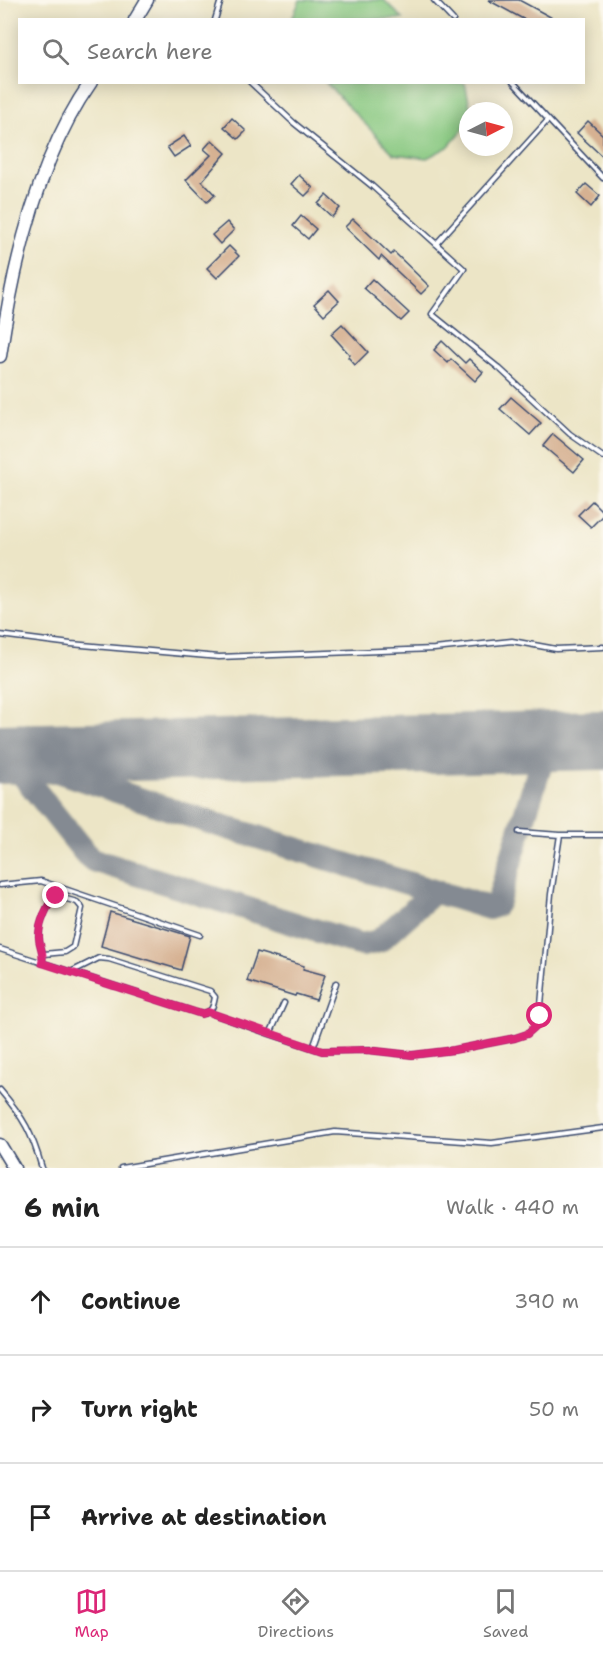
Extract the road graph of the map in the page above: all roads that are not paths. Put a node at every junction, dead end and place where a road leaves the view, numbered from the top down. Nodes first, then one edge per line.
1 (147, 0) edge
2 (221, 0) edge
3 (434, 0) edge
4 (136, 18) edge
5 (216, 18) edge
6 (451, 18) edge
7 (90, 84) edge
8 (252, 84) edge
9 (515, 84) edge
10 (548, 120) junction
11 (603, 178) edge
12 (436, 244) junction
13 (0, 356) edge
14 (603, 457) edge
15 (0, 635) edge
16 (603, 647) edge
17 (519, 832) dead end
18 (561, 835) junction
19 (603, 835) edge
20 (0, 885) edge
21 (200, 934) dead end
22 (0, 949) edge
23 (44, 954) junction
24 (42, 963) junction
25 (72, 972) junction
26 (336, 982) dead end
27 (284, 1003) dead end
28 (208, 1012) junction
29 (270, 1034) junction
30 (313, 1048) junction
31 (0, 1090) edge
32 (603, 1128) edge
33 (0, 1145) edge
34 (14, 1168) edge
35 (42, 1168) edge
36 (121, 1168) edge

1 - 4 main road
2 - 5 lane
3 - 6 lane
7 - 13 main road
8 - 12 lane
9 - 10 lane
10 - 11 lane
10 - 12 lane
12 - 14 lane
15 - 16 lane
17 - 18 lane
18 - 19 lane
18 - 30 lane
20 - 21 lane
22 - 24 lane
23 - 23 lane
23 - 24 lane
24 - 25 lane
25 - 28 lane
25 - 28 lane
26 - 30 lane
27 - 29 lane
28 - 29 lane
29 - 30 lane
31 - 35 lane
32 - 36 lane
33 - 34 main road

